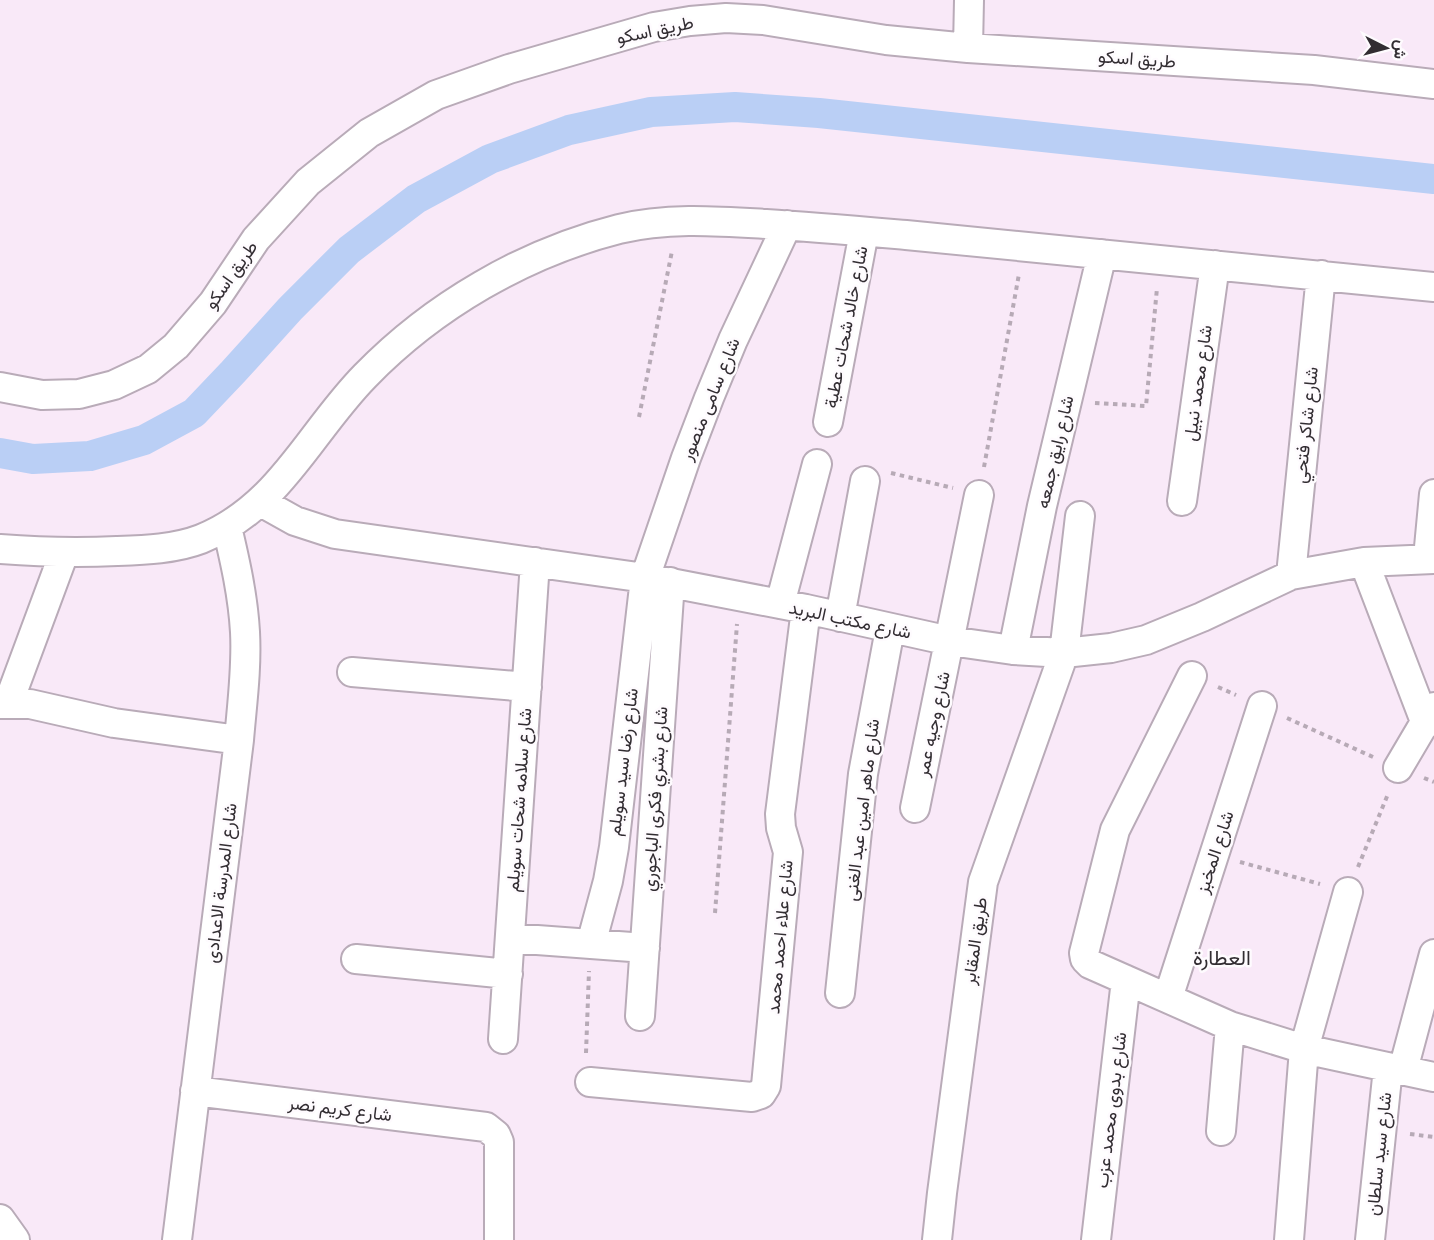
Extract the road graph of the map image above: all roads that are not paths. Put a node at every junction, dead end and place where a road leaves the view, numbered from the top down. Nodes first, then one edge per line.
1 (969, 0) edge
2 (968, 48) junction
3 (1434, 84) edge
4 (788, 225) junction
5 (864, 232) junction
6 (1102, 254) junction
7 (1215, 265) junction
8 (1322, 275) junction
9 (1434, 287) edge
10 (0, 387) edge
11 (828, 422) dead end
12 (817, 464) dead end
13 (865, 481) road end
14 (1434, 494) edge
15 (979, 495) road end
16 (1182, 501) dead end
17 (261, 502) junction
18 (1080, 516) dead end
19 (227, 526) junction
20 (0, 549) edge
21 (64, 553) junction
22 (1431, 558) edge
23 (535, 562) junction
24 (1364, 562) junction
25 (1291, 575) junction
26 (657, 580) junction
27 (793, 607) junction
28 (840, 617) junction
29 (890, 629) junction
30 (950, 641) junction
31 (1013, 650) junction
32 (1064, 653) junction
33 (352, 672) dead end
34 (1192, 676) road end
35 (527, 687) junction
36 (4, 704) edge
37 (1262, 706) road end
38 (1430, 716) edge
39 (239, 740) junction
40 (1398, 768) road end
41 (915, 808) dead end
42 (1348, 892) road end
43 (510, 938) junction
44 (591, 944) junction
45 (645, 948) junction
46 (1434, 954) edge
47 (356, 959) dead end
48 (508, 974) junction
49 (1126, 980) junction
50 (840, 993) dead end
51 (1168, 998) junction
52 (640, 1016) dead end
53 (1230, 1026) junction
54 (503, 1039) dead end
55 (1304, 1049) junction
56 (1395, 1069) junction
57 (1434, 1077) edge
58 (590, 1082) road end
59 (195, 1091) junction
60 (1221, 1131) dead end
61 (0, 1219) edge
62 (15, 1240) edge
63 (177, 1240) edge
64 (499, 1240) edge
65 (937, 1240) edge
66 (1096, 1240) edge
67 (1288, 1240) edge
68 (1370, 1240) edge

1 - 2 street
2 - 3 street, طريق اسكو
2 - 10 street, طريق اسكو
4 - 5 street
4 - 17 street
4 - 26 street, شارع سامى منصور
5 - 6 street
5 - 11 street, شارع خالد شحات عطية
6 - 7 street
6 - 31 street, شارع رايق جمعه
7 - 8 street
7 - 16 street, شارع محمد نبيل
8 - 9 street
8 - 25 street, شارع شاكر فتحي
12 - 27 street, شارع علاء احمد محمد
13 - 28 street
14 - 22 street
15 - 30 street, شارع وجيه عمر
17 - 19 street
17 - 23 street, شارع مكتب البريد
18 - 32 street, طريق المقابر
19 - 21 street
19 - 39 street, شارع المدرسة الاعدادى
20 - 21 street
21 - 36 street
22 - 24 street, شارع مكتب البريد
23 - 26 street, شارع مكتب البريد
23 - 35 street, شارع سلامه شحات سويلم
24 - 25 street, شارع مكتب البريد
24 - 38 street
25 - 32 street, شارع مكتب البريد
26 - 27 street, شارع مكتب البريد
26 - 44 street, شارع رضا سيد سويلم
26 - 45 street, شارع بشري فكرى الباجوري
27 - 28 street, شارع مكتب البريد
27 - 58 street, شارع علاء احمد محمد
28 - 29 street, شارع مكتب البريد
29 - 30 street, شارع مكتب البريد
29 - 50 street, شارع ماهر امين عبد الغنى
30 - 31 street, شارع مكتب البريد
30 - 41 street, شارع وجيه عمر
31 - 32 street, شارع مكتب البريد
32 - 65 street, طريق المقابر
33 - 35 street
34 - 49 street
35 - 43 street, شارع سلامه شحات سويلم
36 - 39 street
37 - 51 street, شارع المخبز
38 - 40 street
39 - 59 street, شارع المدرسة الاعدادى
42 - 55 street
43 - 44 street
43 - 48 street, شارع سلامه شحات سويلم
44 - 45 street
45 - 52 street, شارع بشري فكرى الباجوري
46 - 56 street, شارع سيد سلطان
47 - 48 street
48 - 54 street, شارع سلامه شحات سويلم
49 - 51 street
49 - 66 street, شارع بدوى محمد عزب
51 - 53 street
53 - 55 street
53 - 60 street
55 - 56 street
55 - 67 street
56 - 57 street
56 - 68 street, شارع سيد سلطان
59 - 63 street, شارع المدرسة الاعدادى
59 - 64 street, شارع كريم نصر
61 - 62 street

